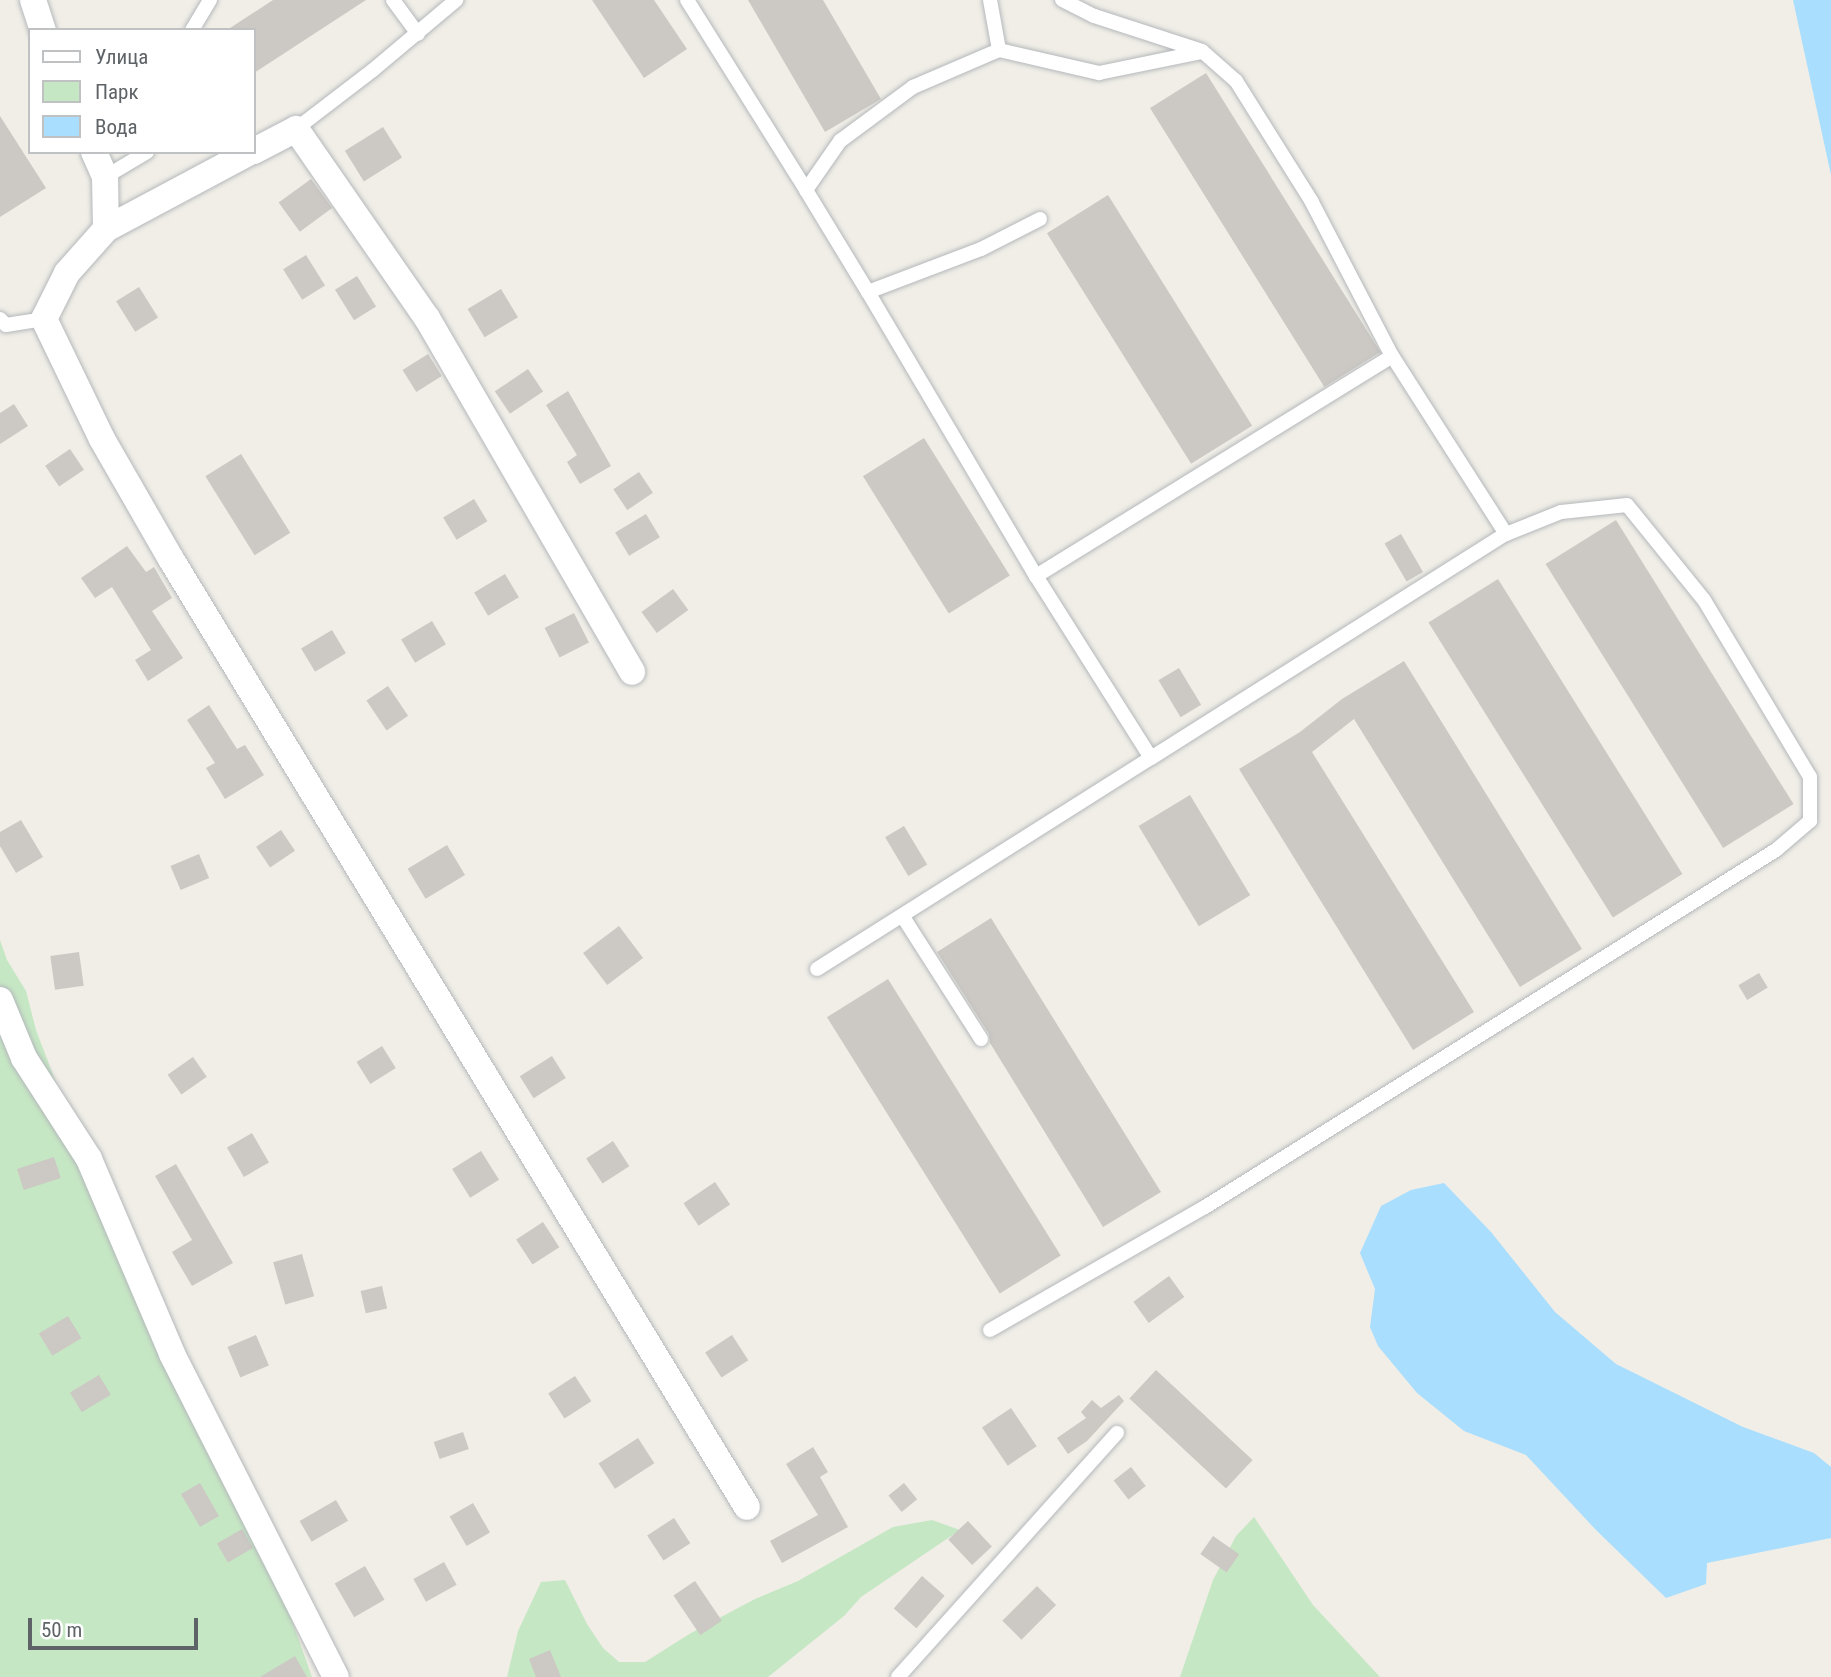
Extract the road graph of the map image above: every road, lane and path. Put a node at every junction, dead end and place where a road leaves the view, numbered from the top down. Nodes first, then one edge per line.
1 (33, 0) edge
2 (210, 0) edge
3 (393, 0) edge
4 (456, 0) edge
5 (687, 0) edge
6 (990, 0) edge
7 (1062, 0) edge
8 (42, 28) edge
9 (193, 28) edge
10 (418, 34) junction
11 (999, 51) junction
12 (1202, 51) junction
13 (296, 129) junction
14 (256, 149) edge
15 (95, 154) edge
16 (144, 154) edge
17 (246, 154) edge
18 (105, 177) junction
19 (806, 190) junction
20 (1041, 219) dead end
21 (106, 229) junction
22 (868, 292) junction
23 (0, 319) edge
24 (44, 319) junction
25 (1392, 356) junction
26 (1506, 534) junction
27 (1037, 576) junction
28 (632, 672) dead end
29 (1151, 758) junction
30 (903, 917) junction
31 (817, 969) dead end
32 (0, 1000) edge
33 (981, 1040) dead end
34 (990, 1330) dead end
35 (1117, 1433) dead end
36 (747, 1507) dead end
37 (336, 1677) edge
38 (898, 1677) edge

1 - 8 street
2 - 9 lane
3 - 10 lane
4 - 10 lane
5 - 19 lane
6 - 11 lane
7 - 12 lane
10 - 13 lane
11 - 12 lane
11 - 19 lane
12 - 25 lane
13 - 14 street
13 - 28 street
15 - 18 street
16 - 18 lane
17 - 21 street
18 - 21 street
19 - 22 lane
20 - 22 lane
21 - 24 street
22 - 27 lane
23 - 24 lane
24 - 36 street
25 - 26 lane
25 - 27 lane
26 - 29 lane
26 - 34 lane
27 - 29 lane
29 - 30 lane
30 - 31 lane
30 - 33 lane
32 - 37 street
35 - 38 lane

